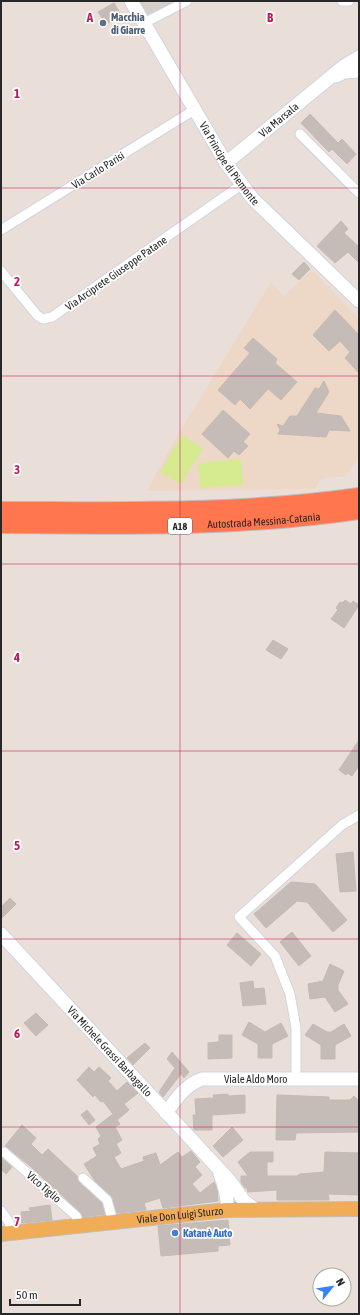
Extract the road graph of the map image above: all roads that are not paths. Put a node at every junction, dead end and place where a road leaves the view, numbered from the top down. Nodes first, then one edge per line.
1 (131, 1) edge
2 (187, 1) edge
3 (342, 1) edge
4 (349, 1) edge
5 (144, 23) junction
6 (359, 57) edge
7 (359, 71) edge
8 (332, 77) junction
9 (194, 110) junction
10 (300, 134) dead end
11 (226, 163) junction
12 (241, 185) junction
13 (357, 187) edge
14 (1, 230) edge
15 (1, 271) edge
16 (359, 301) edge
17 (359, 496) edge
18 (1, 510) edge
19 (359, 511) edge
20 (1, 525) edge
21 (359, 815) edge
22 (1, 934) edge
23 (296, 1078) junction
24 (359, 1079) edge
25 (166, 1113) junction
26 (4, 1152) dead end
27 (218, 1169) junction
28 (83, 1178) dead end
29 (255, 1209) junction
30 (359, 1209) edge
31 (227, 1210) junction
32 (1, 1211) edge
33 (113, 1222) junction
34 (80, 1225) junction
35 (6, 1233) edge

1 - 5 street, Via Principe di Piemonte
2 - 5 street
3 - 4 street
5 - 9 street, Via Principe di Piemonte
6 - 8 street, Via Marsala
7 - 8 street
8 - 11 street, Via Marsala
9 - 11 street, Via Principe di Piemonte
9 - 14 street, Via Carlo Parisi
10 - 13 street
11 - 12 street, Via Principe di Piemonte
12 - 15 street, Via Arciprete Giuseppe Patane
12 - 16 street, Via Principe di Piemonte
17 - 18 highway, Autostrada Messina-Catania / A18
19 - 20 highway, Autostrada Messina-Catania / A18
21 - 23 street
22 - 25 street, Via Michele Grassi Barbagallo
23 - 24 street, Viale Aldo Moro
23 - 25 street, Viale Aldo Moro
25 - 27 street, Via Michele Grassi Barbagallo
26 - 34 street, Vico Tiglio
27 - 29 street, Via Michele Grassi Barbagallo
27 - 31 street
28 - 33 street
29 - 30 main road, Viale Don Luigi Sturzo
29 - 31 main road, Viale Don Luigi Sturzo
31 - 33 main road, Viale Don Luigi Sturzo
32 - 35 street
33 - 34 main road, Viale Don Luigi Sturzo
34 - 35 main road, Viale Don Luigi Sturzo

